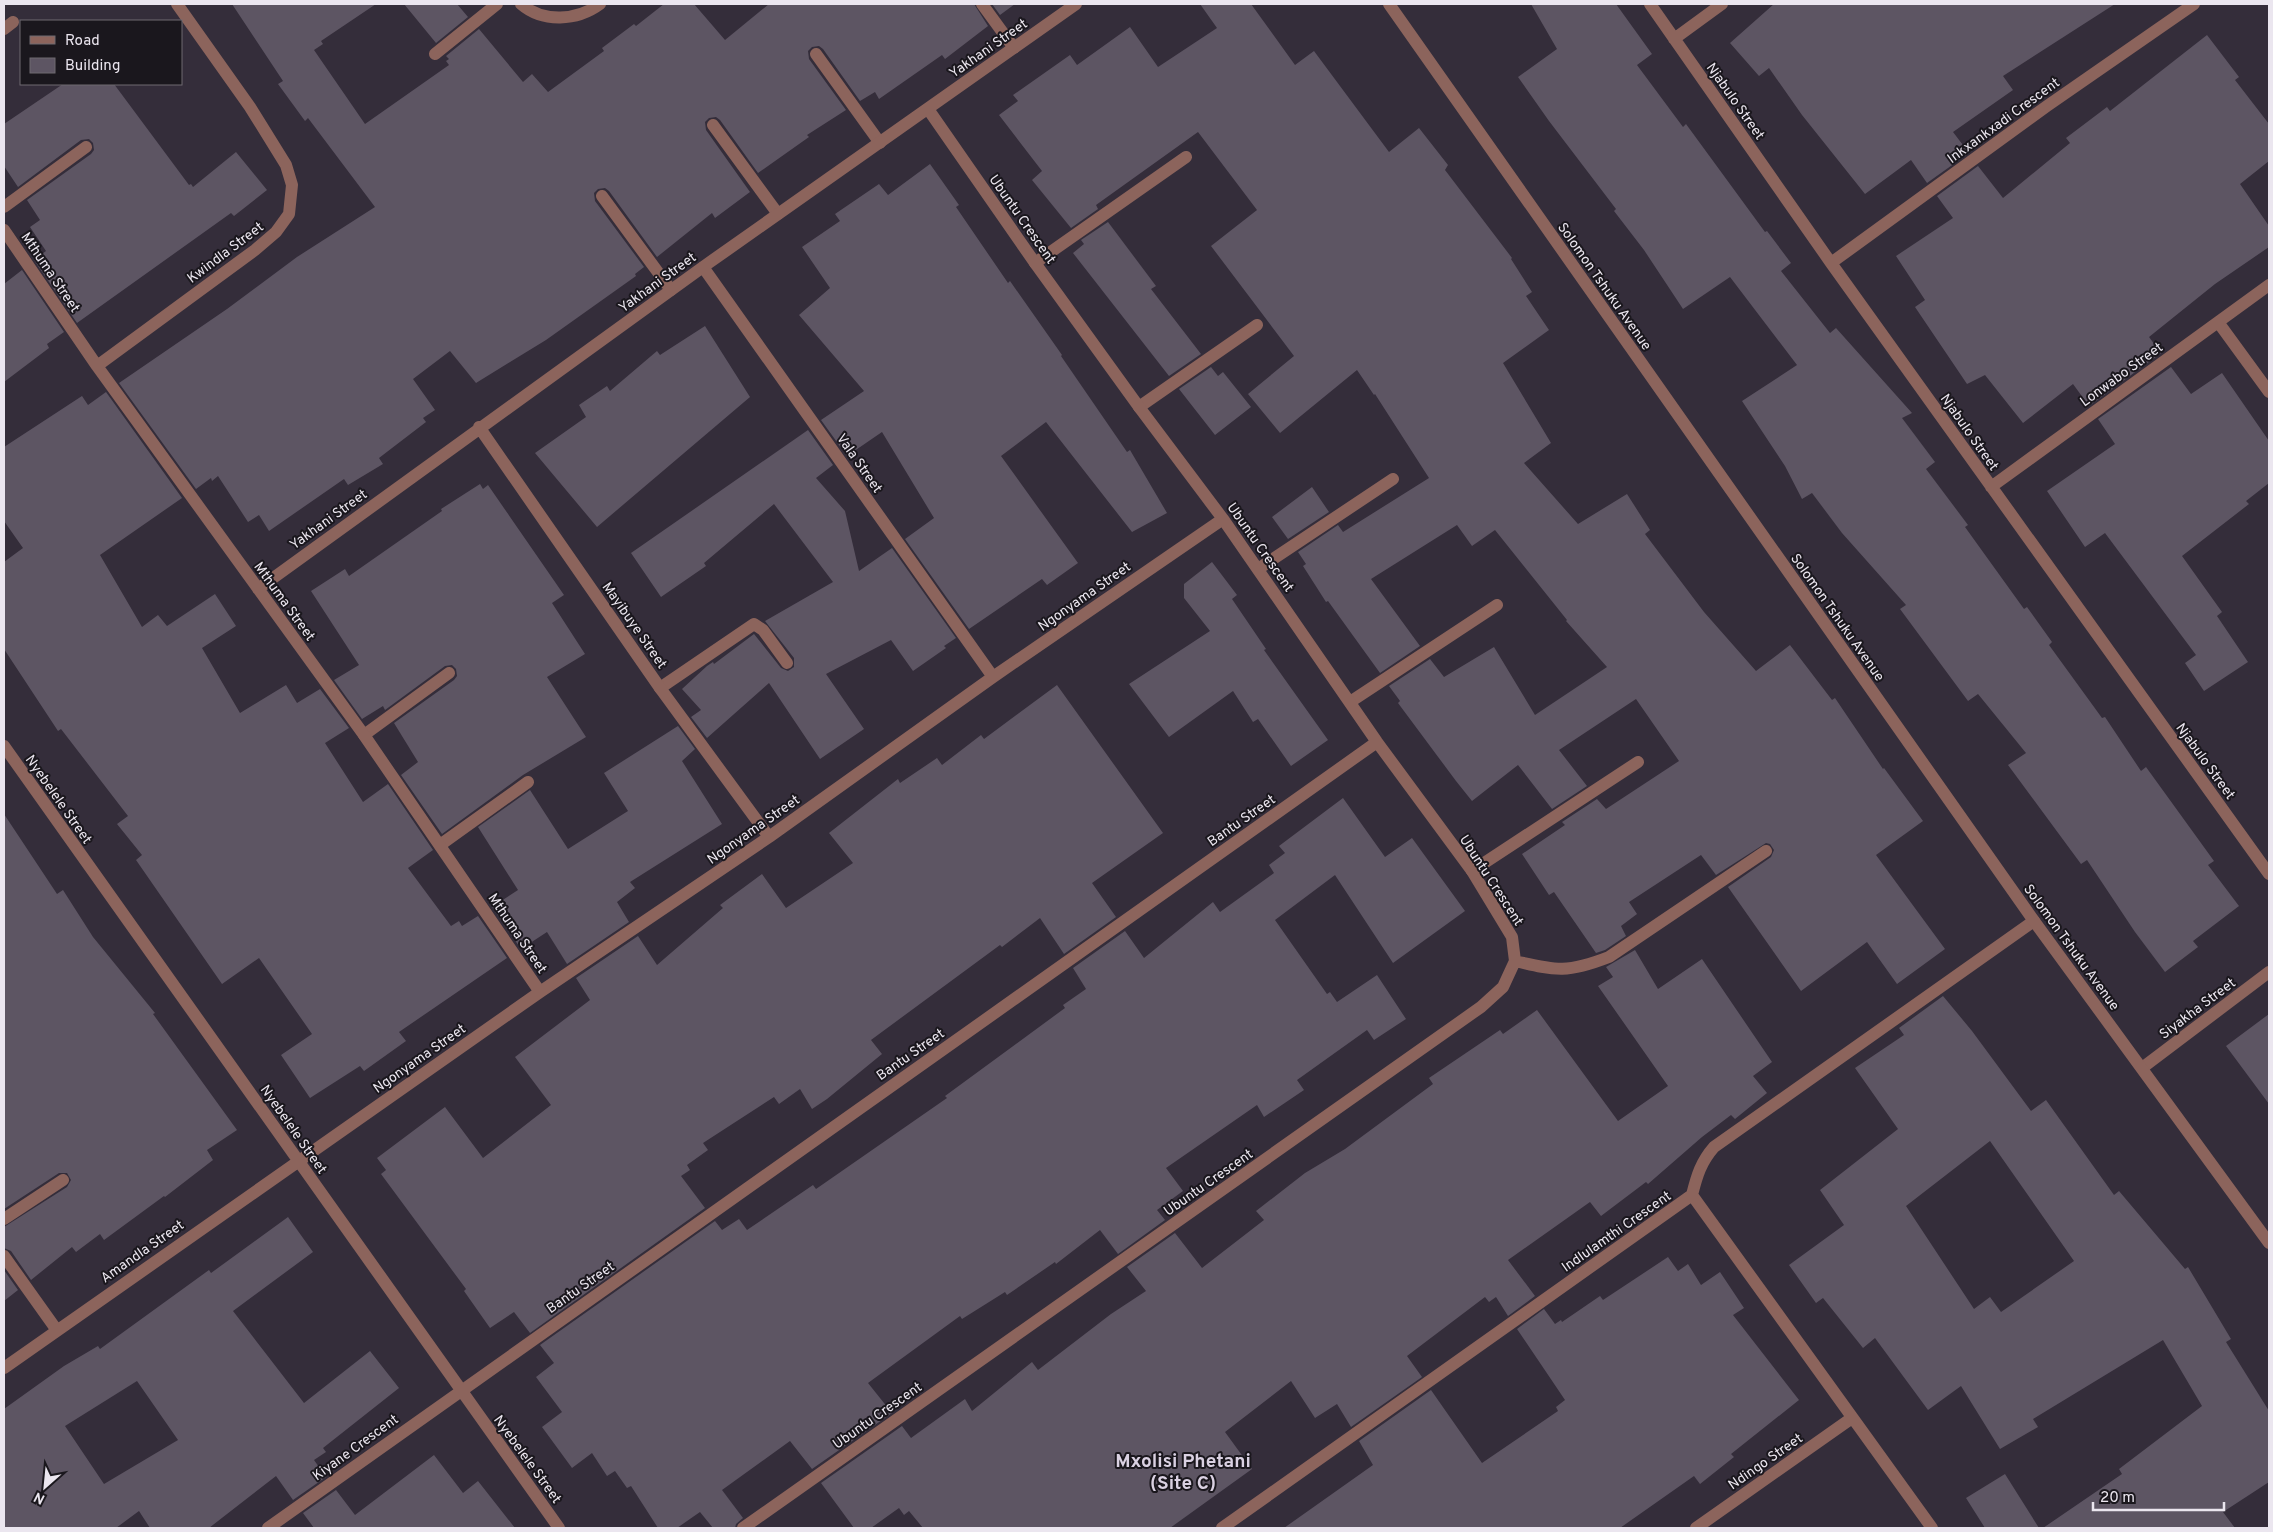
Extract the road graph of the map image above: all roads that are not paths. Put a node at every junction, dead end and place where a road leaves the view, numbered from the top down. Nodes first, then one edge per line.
1 (177, 4) edge
2 (497, 4) edge
3 (520, 4) edge
4 (600, 4) edge
5 (982, 4) edge
6 (1076, 4) edge
7 (1389, 4) edge
8 (1650, 4) edge
9 (1722, 4) edge
10 (2194, 4) edge
11 (1674, 39) junction
12 (1014, 48) junction
13 (434, 54) dead end
14 (816, 54) dead end
15 (928, 109) junction
16 (713, 125) dead end
17 (880, 143) junction
18 (86, 147) dead end
19 (1186, 157) dead end
20 (602, 196) dead end
21 (4, 207) edge
22 (778, 214) junction
23 (4, 230) edge
24 (1036, 263) junction
25 (1832, 263) junction
26 (703, 267) junction
27 (2269, 285) edge
28 (671, 290) junction
29 (2218, 322) junction
30 (1257, 325) dead end
31 (97, 366) junction
32 (2269, 392) edge
33 (1139, 407) junction
34 (479, 427) junction
35 (1393, 479) dead end
36 (1991, 487) junction
37 (1223, 519) junction
38 (1258, 569) junction
39 (258, 589) junction
40 (1497, 605) dead end
41 (787, 663) dead end
42 (449, 673) dead end
43 (993, 677) junction
44 (660, 688) junction
45 (1350, 702) junction
46 (364, 735) junction
47 (1377, 742) junction
48 (4, 746) edge
49 (1638, 762) dead end
50 (528, 782) dead end
51 (769, 837) junction
52 (440, 845) junction
53 (1766, 851) dead end
54 (1472, 871) junction
55 (2269, 874) edge
56 (2034, 921) junction
57 (1515, 961) junction
58 (2269, 972) edge
59 (540, 992) junction
60 (2142, 1068) junction
61 (298, 1161) junction
62 (63, 1180) dead end
63 (1692, 1195) junction
64 (4, 1219) edge
65 (2269, 1243) edge
66 (4, 1256) edge
67 (56, 1329) junction
68 (4, 1368) edge
69 (461, 1390) junction
70 (1852, 1418) junction
71 (268, 1528) edge
72 (560, 1528) edge
73 (743, 1528) edge
74 (1222, 1528) edge
75 (1696, 1528) edge
76 (1932, 1528) edge

1 - 31 street, Kwindla Street
2 - 13 street
3 - 4 street
5 - 12 street
6 - 12 street, Yakhani Street
7 - 56 street, Solomon Tshuku Avenue
8 - 11 street, Njabulo Street
9 - 11 street
10 - 25 street, Inkxankxadi Crescent
11 - 25 street, Njabulo Street
12 - 15 street, Yakhani Street
14 - 17 street
15 - 17 street, Yakhani Street
15 - 24 street, Ubuntu Crescent
16 - 22 street
17 - 22 street, Yakhani Street
18 - 21 street
19 - 24 street
20 - 28 street
22 - 26 street, Yakhani Street
23 - 31 street, Mthuma Street
24 - 33 street, Ubuntu Crescent
25 - 36 street, Njabulo Street
26 - 28 street, Yakhani Street
26 - 43 street, Vala Street
27 - 29 street, Lonwabo Street
28 - 34 street, Yakhani Street
29 - 32 street
29 - 36 street, Lonwabo Street
30 - 33 street
31 - 39 street, Mthuma Street
33 - 37 street, Ubuntu Crescent
34 - 39 street, Yakhani Street
34 - 44 street, Mayibuye Street
35 - 38 street
36 - 55 street, Njabulo Street
37 - 38 street, Ubuntu Crescent
37 - 43 street, Ngonyama Street
38 - 45 street, Ubuntu Crescent
39 - 46 street, Mthuma Street
40 - 45 street
41 - 44 street
42 - 46 street
43 - 51 street, Ngonyama Street
44 - 51 street, Mayibuye Street
45 - 47 street, Ubuntu Crescent
46 - 52 street, Mthuma Street
47 - 54 street, Ubuntu Crescent
47 - 69 street, Bantu Street
48 - 61 street, Nyebelele Street
49 - 54 street
50 - 52 street
51 - 59 street, Ngonyama Street
52 - 59 street, Mthuma Street
53 - 57 street
54 - 57 street, Ubuntu Crescent
56 - 60 street, Solomon Tshuku Avenue
56 - 63 street
57 - 73 street, Ubuntu Crescent
58 - 60 street, Siyakha Street
59 - 61 street, Ngonyama Street
60 - 65 street, Solomon Tshuku Avenue
61 - 67 street, Amandla Street
61 - 69 street, Nyebelele Street
62 - 64 street
63 - 70 street, Indlulamthi Crescent
63 - 74 street, Indlulamthi Crescent
66 - 67 street
67 - 68 street, Amandla Street
69 - 71 street, Kiyane Crescent
69 - 72 street, Nyebelele Street
70 - 75 street, Ndingo Street
70 - 76 street, Indlulamthi Crescent

